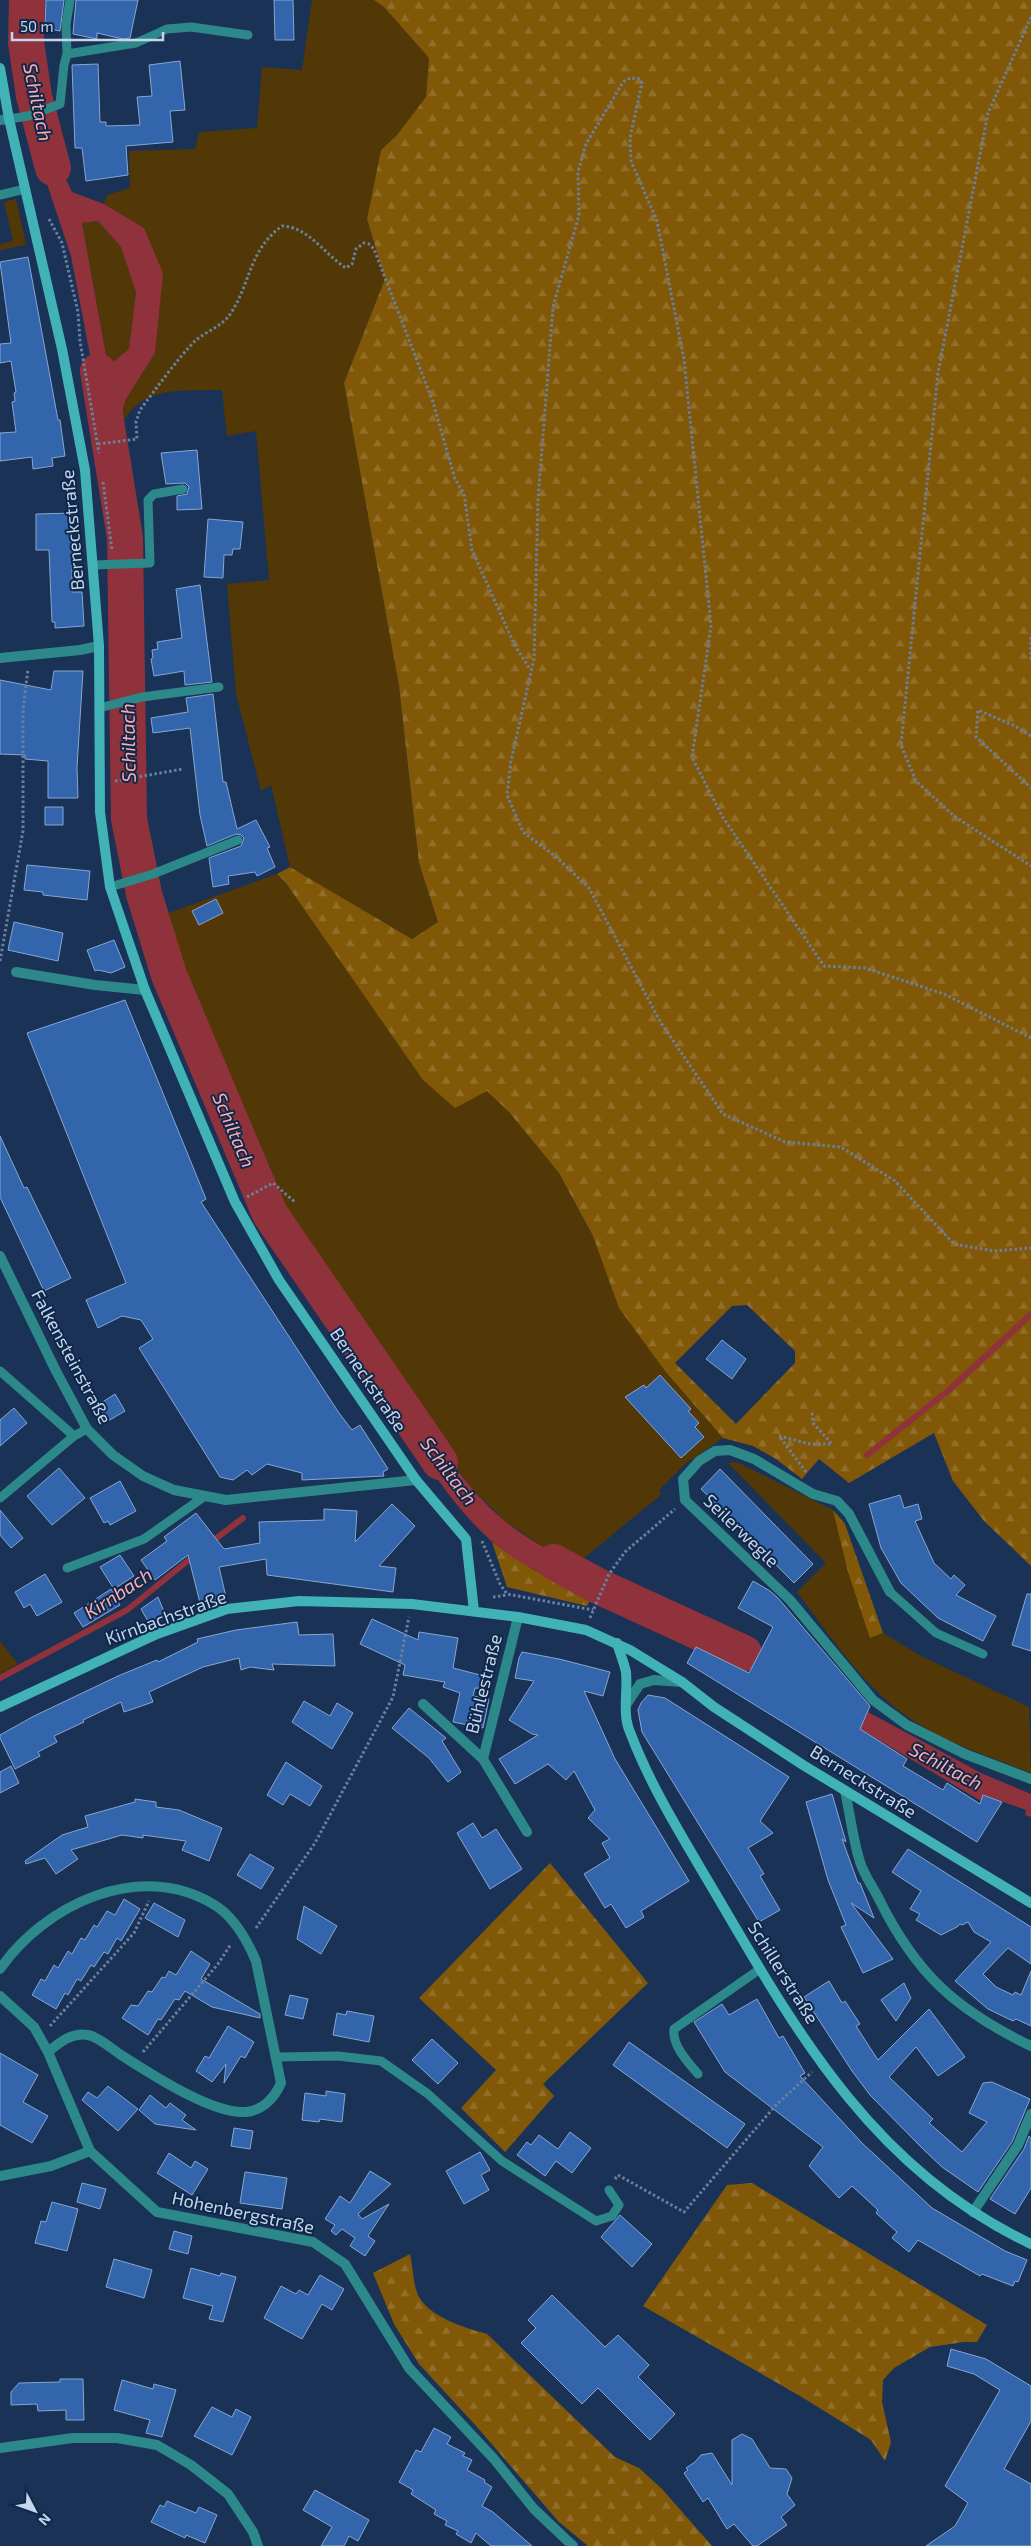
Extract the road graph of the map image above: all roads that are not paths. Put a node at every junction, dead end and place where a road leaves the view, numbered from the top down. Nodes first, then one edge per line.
1 (70, 0) edge
2 (248, 35) dead end
3 (67, 54) junction
4 (0, 68) edge
5 (4, 120) edge
6 (25, 189) junction
7 (0, 195) edge
8 (183, 489) dead end
9 (94, 565) junction
10 (99, 646) junction
11 (0, 658) edge
12 (219, 687) dead end
13 (99, 708) junction
14 (238, 840) dead end
15 (110, 887) junction
16 (16, 972) dead end
17 (144, 990) junction
18 (0, 1256) edge
19 (0, 1371) edge
20 (87, 1429) junction
21 (74, 1436) junction
22 (416, 1480) junction
23 (205, 1496) junction
24 (0, 1498) edge
25 (67, 1568) dead end
26 (890, 1592) joint
27 (474, 1611) junction
28 (518, 1617) junction
29 (617, 1643) junction
30 (983, 1654) dead end
31 (682, 1682) junction
32 (423, 1704) dead end
33 (626, 1705) junction
34 (0, 1708) edge
35 (483, 1759) junction
36 (1031, 1779) edge
37 (845, 1791) junction
38 (527, 1832) dead end
39 (1031, 1903) edge
40 (0, 1969) edge
41 (760, 1969) junction
42 (0, 1996) edge
43 (1031, 2046) edge
44 (48, 2052) junction
45 (278, 2057) junction
46 (698, 2074) dead end
47 (1031, 2114) edge
48 (90, 2151) junction
49 (0, 2176) edge
50 (609, 2190) road end
51 (973, 2212) junction
52 (1031, 2244) edge
53 (0, 2448) edge
54 (258, 2546) edge
55 (574, 2546) edge

1 - 3 lane
2 - 3 lane
3 - 5 lane
4 - 5 main road, Berneckstraße
5 - 6 main road, Berneckstraße
6 - 7 lane
6 - 9 main road, Berneckstraße
8 - 9 lane
9 - 10 main road, Berneckstraße
10 - 11 street
10 - 13 main road, Berneckstraße
12 - 13 lane
13 - 15 main road, Berneckstraße
14 - 15 lane
15 - 17 main road, Berneckstraße
16 - 17 street
17 - 22 main road, Berneckstraße
18 - 20 street, Falkensteinstraße
19 - 21 lane
20 - 21 lane
20 - 23 street, Falkensteinstraße
21 - 24 lane
22 - 23 street, Falkensteinstraße
22 - 27 main road, Berneckstraße
23 - 25 lane
26 - 30 lane, Seilerwegle
26 - 36 street, Seilerwegle
27 - 28 main road, Berneckstraße
27 - 34 main road, Kirnbachstraße
28 - 29 main road, Berneckstraße
28 - 35 street, Bühlestraße
29 - 31 main road, Berneckstraße
29 - 33 main road, Schillerstraße
31 - 33 street
31 - 37 main road, Berneckstraße
32 - 35 street, Bühlestraße
33 - 41 main road, Schillerstraße
35 - 38 street, Bühlestraße
37 - 39 main road, Berneckstraße
37 - 43 street
40 - 45 street
41 - 46 lane
41 - 51 main road, Schillerstraße
42 - 44 street, Hohenbergstraße
44 - 45 street
44 - 48 street, Hohenbergstraße
45 - 50 lane
47 - 51 street
48 - 49 street
48 - 55 street, Hohenbergstraße
51 - 52 main road, Schillerstraße
53 - 54 street

